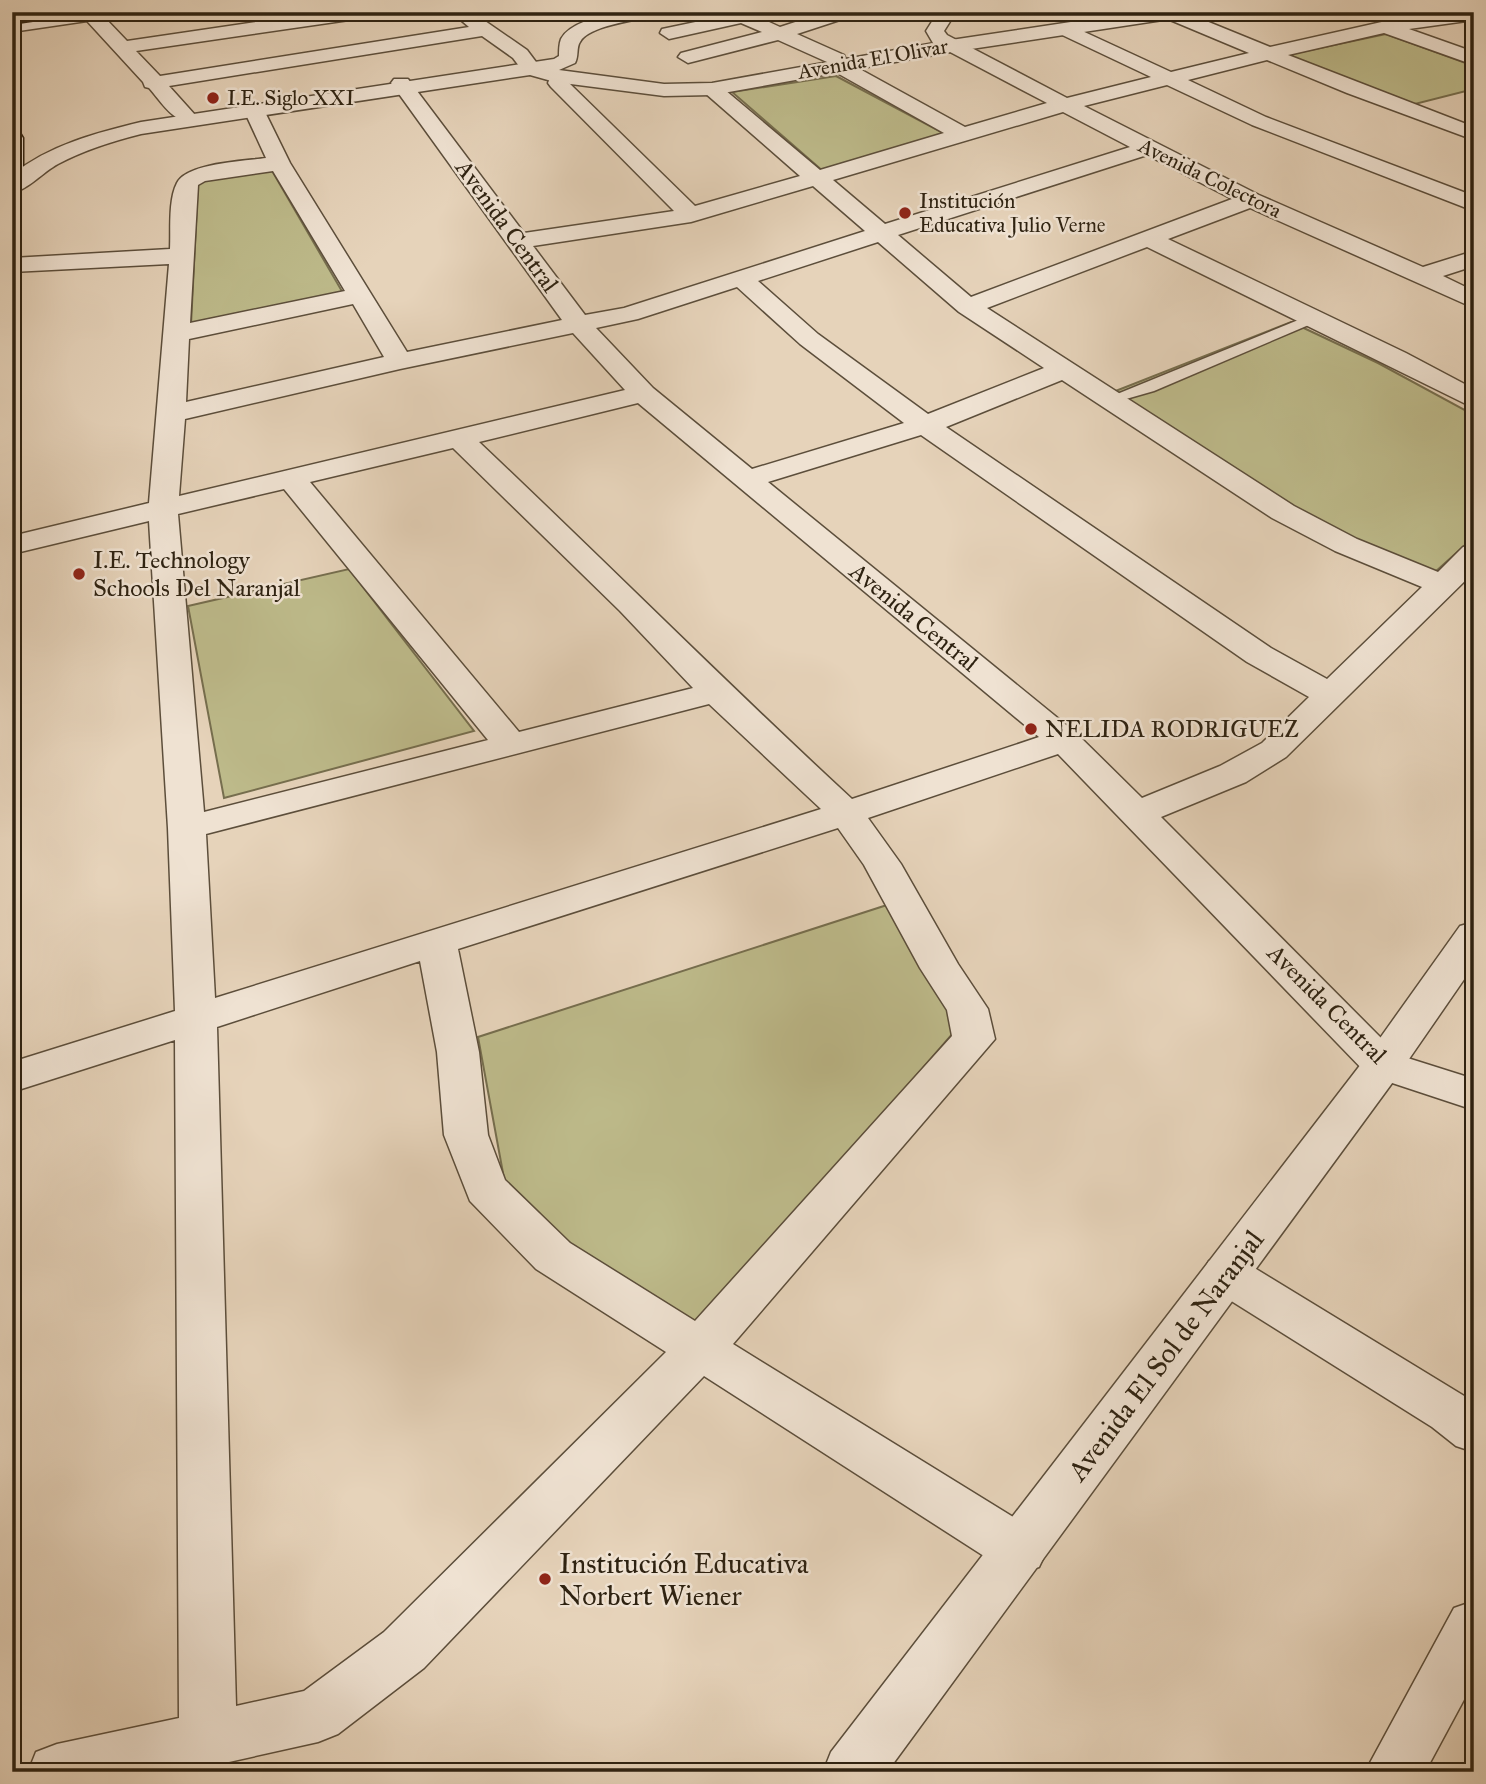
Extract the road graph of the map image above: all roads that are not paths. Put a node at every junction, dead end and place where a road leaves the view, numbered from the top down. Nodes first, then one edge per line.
1 (363, 12) edge
2 (459, 12) edge
3 (613, 12) edge
4 (646, 12) edge
5 (762, 12) edge
6 (845, 12) edge
7 (947, 12) edge
8 (1176, 12) edge
9 (1171, 13) edge
10 (101, 14) edge
11 (737, 15) edge
12 (1474, 15) edge
13 (12, 26) edge
14 (1386, 27) junction
15 (1065, 29) junction
16 (485, 30) junction
17 (669, 33) dead end
18 (778, 34) junction
19 (951, 46) junction
20 (123, 47) junction
21 (1266, 54) junction
22 (688, 57) dead end
23 (1474, 59) edge
24 (551, 63) junction
25 (837, 65) junction
26 (1168, 78) junction
27 (152, 82) junction
28 (403, 86) junction
29 (712, 89) junction
30 (1063, 105) junction
31 (253, 108) junction
32 (186, 116) junction
33 (1474, 134) edge
34 (963, 135) junction
35 (54, 136) dead end
36 (18, 140) edge
37 (1148, 148) junction
38 (279, 163) junction
39 (819, 178) junction
40 (13, 179) edge
41 (1251, 200) junction
42 (1474, 204) edge
43 (691, 215) junction
44 (881, 234) junction
45 (1149, 239) junction
46 (519, 241) junction
47 (180, 256) junction
48 (1474, 258) edge
49 (12, 265) edge
50 (1422, 275) junction
51 (742, 279) junction
52 (360, 295) junction
53 (1474, 301) edge
54 (968, 307) junction
55 (1313, 318) junction
56 (579, 325) junction
57 (175, 334) junction
58 (400, 361) junction
59 (1066, 369) junction
60 (643, 394) junction
61 (1112, 399) junction
62 (1474, 400) edge
63 (172, 414) junction
64 (925, 425) junction
65 (459, 438) junction
66 (292, 480) junction
67 (746, 480) junction
68 (163, 510) junction
69 (12, 545) edge
70 (1474, 554) edge
71 (1443, 584) junction
72 (716, 692) junction
73 (1331, 695) junction
74 (1064, 740) junction
75 (511, 745) junction
76 (846, 813) junction
77 (1138, 813) junction
78 (187, 828) junction
79 (1474, 935) edge
80 (437, 943) junction
81 (196, 1020) junction
82 (1384, 1065) junction
83 (12, 1077) edge
84 (1474, 1095) edge
85 (1226, 1274) junction
86 (700, 1349) junction
87 (1474, 1431) edge
88 (1020, 1550) junction
89 (1474, 1626) edge
90 (208, 1739) junction
91 (57, 1772) edge
92 (852, 1772) edge
93 (1394, 1772) edge

1 - 20 street
2 - 16 street
3 - 24 street
4 - 24 street
5 - 11 street
6 - 18 street
7 - 19 street
8 - 9 street, Avenida El Olivar
9 - 15 street, Avenida El Olivar
9 - 21 street
10 - 13 street
10 - 20 street
11 - 17 street
11 - 18 street
12 - 14 street
14 - 21 street
14 - 23 street
15 - 19 street, Avenida El Olivar
15 - 26 street
16 - 24 street
16 - 27 street
18 - 22 street
18 - 25 street
19 - 25 street, Avenida El Olivar
19 - 30 street, Avenida Colectora
20 - 27 street
21 - 26 street
21 - 33 street
24 - 28 street
24 - 29 street, Avenida El Olivar
24 - 43 street
25 - 29 street, Avenida El Olivar
25 - 34 street
26 - 30 street
26 - 42 street
27 - 32 street
28 - 31 street
28 - 46 street, Avenida Central
29 - 39 street
30 - 34 street
30 - 37 street, Avenida Colectora
31 - 32 street
31 - 38 street
31 - 40 street
32 - 35 street
34 - 39 street
36 - 40 street
37 - 41 street, Avenida Colectora
37 - 44 street
38 - 47 street
38 - 52 street
39 - 43 street
39 - 44 street
41 - 45 street
41 - 50 street, Avenida Colectora
43 - 46 street
44 - 51 street
44 - 54 street
45 - 54 street
45 - 55 street
46 - 56 street, Avenida Central
47 - 49 street
47 - 57 street
48 - 50 street
50 - 53 street, Avenida Colectora
51 - 56 street
51 - 64 street
52 - 57 street
52 - 58 street
54 - 59 street
55 - 61 lane
55 - 62 street
56 - 58 street
56 - 60 street, Avenida Central
57 - 63 street
58 - 63 street
59 - 61 street
59 - 64 street
60 - 65 street
60 - 67 street, Avenida Central
61 - 71 street
63 - 68 street
64 - 67 street
64 - 73 street
65 - 66 street
65 - 72 street
66 - 68 street
66 - 75 street
67 - 74 street, Avenida Central
68 - 69 street
68 - 78 street
70 - 71 street
71 - 73 street
72 - 75 street
72 - 76 street
73 - 77 street
74 - 76 street
74 - 77 street, Avenida Central
75 - 78 street
76 - 80 street
76 - 86 street
77 - 82 street, Avenida Central
78 - 81 street
79 - 82 street, Avenida El Sol de Naranjal
80 - 81 street
80 - 86 street
81 - 83 street
81 - 90 street
82 - 84 street, Avenida Central
82 - 85 street, Avenida El Sol de Naranjal
85 - 87 street
85 - 88 street, Avenida El Sol de Naranjal
86 - 88 street
86 - 90 street
88 - 92 street, Avenida El Sol de Naranjal
89 - 93 street
90 - 91 street

